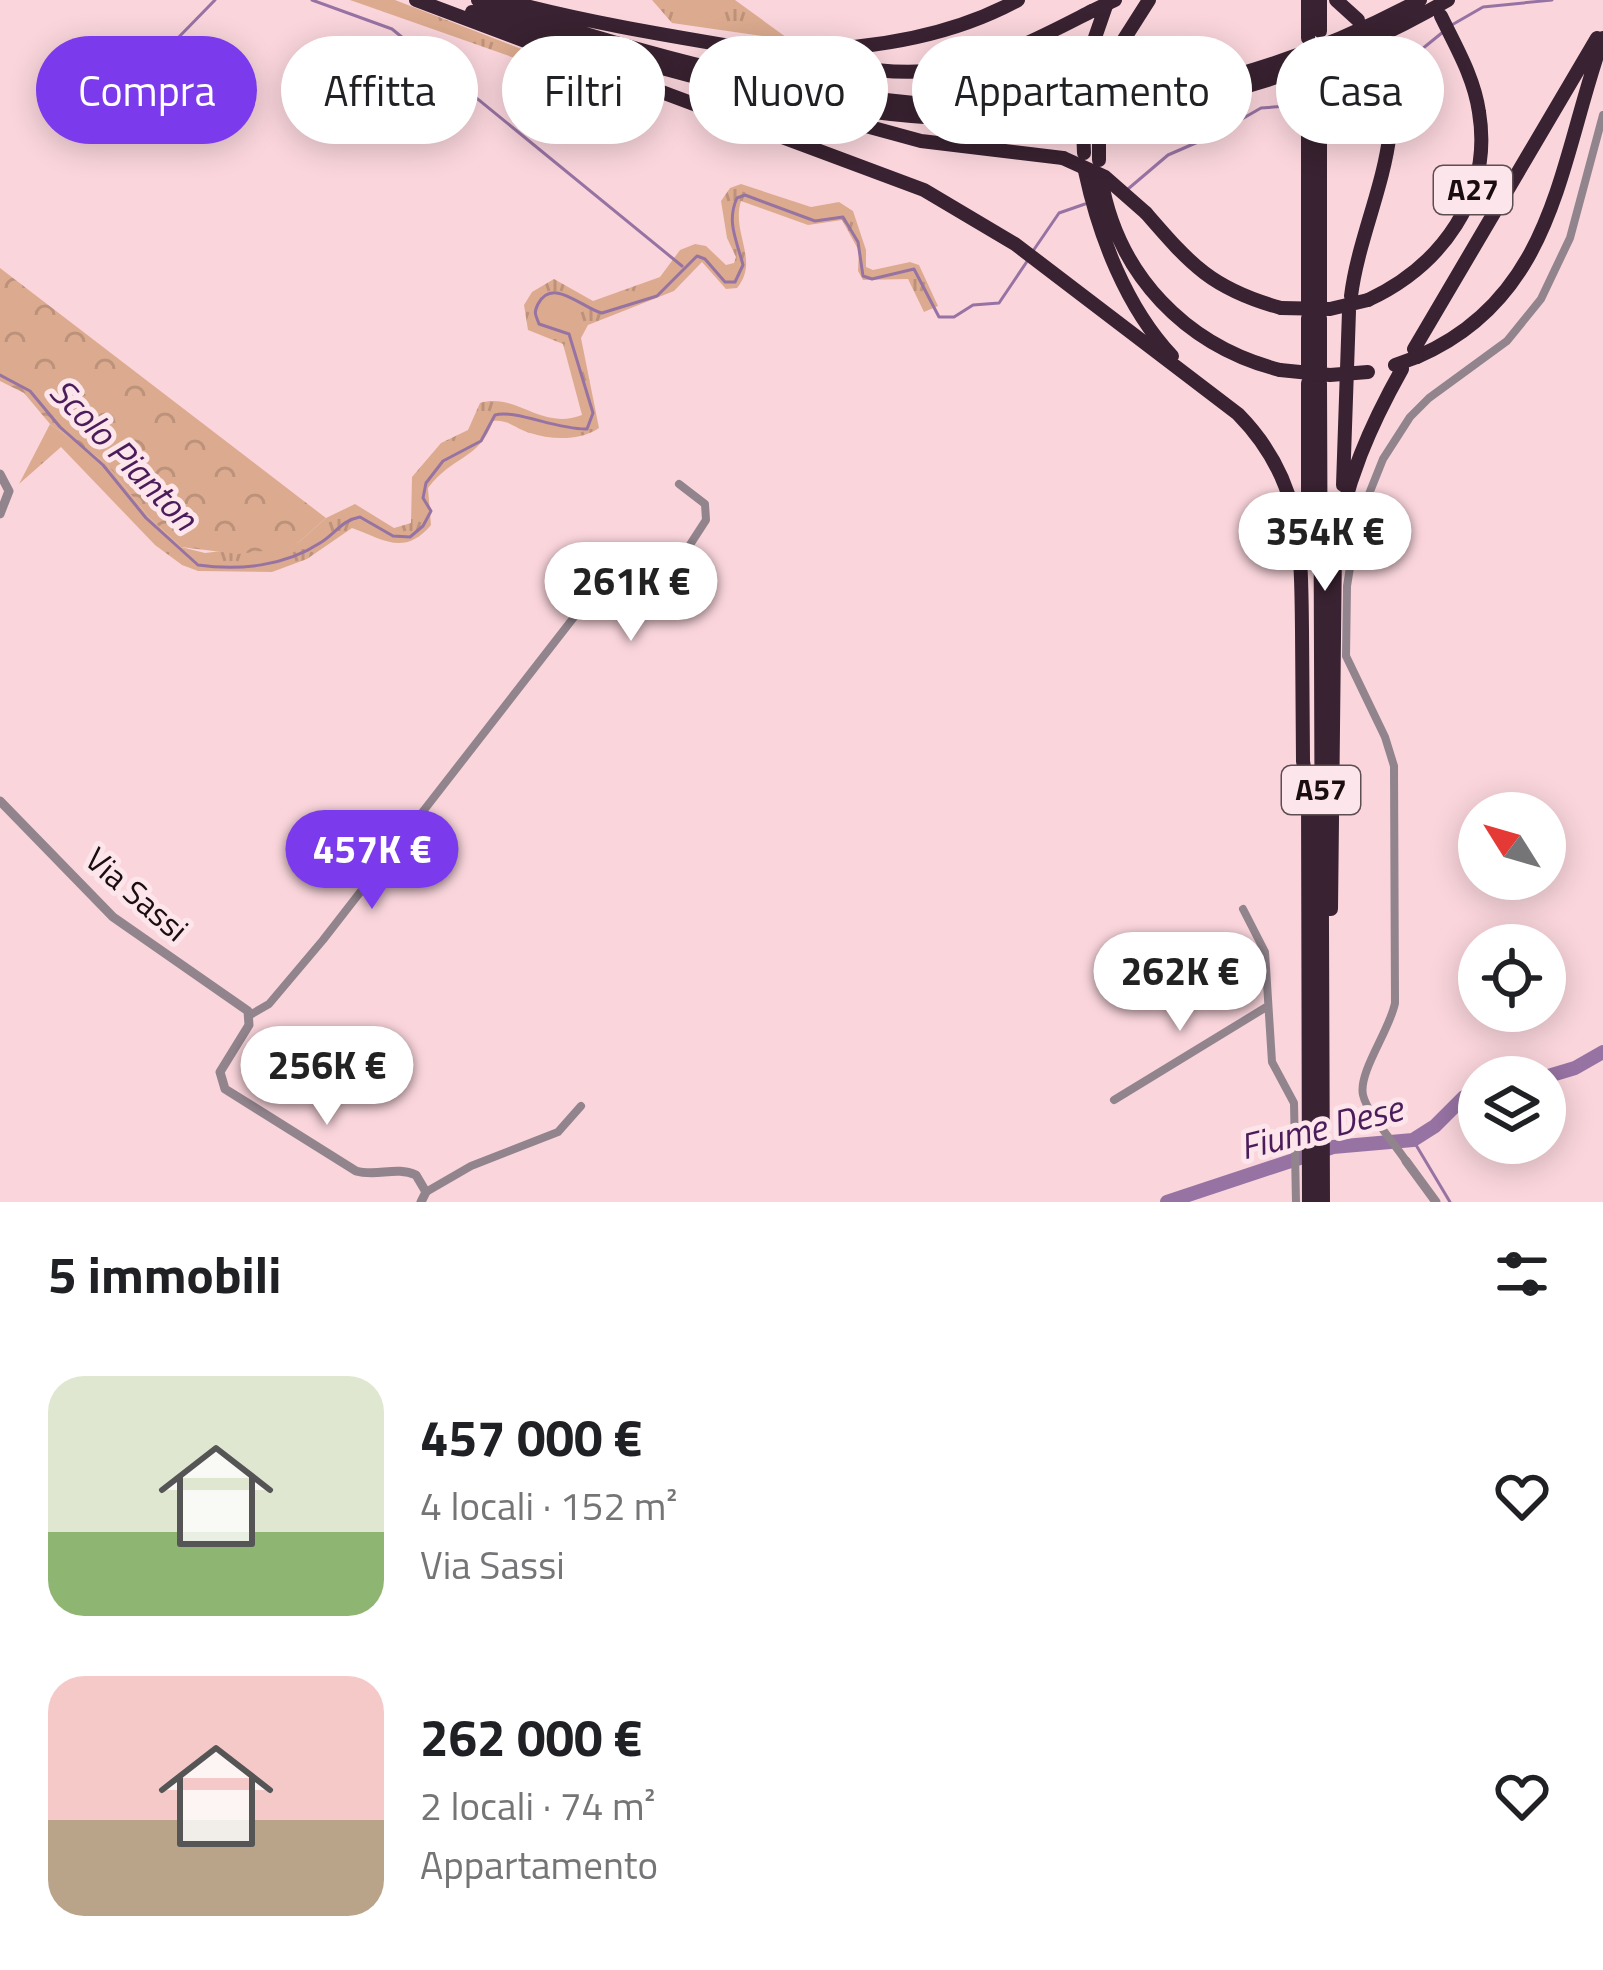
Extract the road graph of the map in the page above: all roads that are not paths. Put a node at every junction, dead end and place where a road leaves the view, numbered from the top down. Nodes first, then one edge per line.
1 (416, 0) edge
2 (436, 0) edge
3 (478, 0) edge
4 (503, 0) edge
5 (1018, 0) edge
6 (1111, 0) edge
7 (1149, 0) edge
8 (1308, 0) edge
9 (1320, 0) edge
10 (1336, 0) edge
11 (1420, 0) edge
12 (1448, 0) edge
13 (1442, 16) dead end
14 (1358, 20) dead end
15 (1603, 33) edge
16 (573, 36) edge
17 (581, 36) edge
18 (1096, 36) edge
19 (1126, 36) edge
20 (689, 39) edge
21 (888, 42) edge
22 (665, 57) edge
23 (888, 69) edge
24 (1252, 69) edge
25 (1252, 83) edge
26 (912, 105) edge
27 (1603, 116) edge
28 (888, 131) edge
29 (1314, 144) edge
30 (1388, 144) edge
31 (1085, 171) dead end
32 (1101, 212) junction
33 (1415, 353) junction
34 (1399, 367) junction
35 (1314, 375) junction
36 (1206, 389) junction
37 (0, 474) edge
38 (679, 484) dead end
39 (1342, 508) junction
40 (0, 514) edge
41 (1308, 794) junction
42 (0, 801) edge
43 (1243, 909) dead end
44 (1268, 1006) junction
45 (250, 1015) junction
46 (1322, 1069) junction
47 (1114, 1100) dead end
48 (581, 1106) dead end
49 (1310, 1135) junction
50 (1405, 1159) joint
51 (1310, 1182) junction
52 (423, 1197) edge
53 (1297, 1202) edge
54 (1309, 1202) edge
55 (1323, 1202) edge
56 (1436, 1202) edge

1 - 36 highway
2 - 16 highway
3 - 17 highway
4 - 20 highway
5 - 21 highway
6 - 18 highway
6 - 23 highway, bridge
7 - 19 highway
8 - 9 highway
10 - 14 highway
11 - 24 highway, bridge
12 - 25 highway, bridge
13 - 28 highway, A27, bridge
15 - 33 highway
15 - 33 highway
22 - 26 highway
27 - 50 street
29 - 35 highway, A57
30 - 39 highway, A27
31 - 32 highway, A57
32 - 34 highway, bridge
32 - 36 highway, A57
33 - 34 highway, bridge
34 - 39 highway
35 - 41 highway, A57
35 - 46 highway, A57
36 - 41 highway, A57
37 - 40 street
38 - 45 street
39 - 46 highway
41 - 49 highway, A57
42 - 45 street, Via Sassi
43 - 44 street
44 - 47 street
44 - 49 street
45 - 52 street
46 - 49 highway, A57
48 - 52 street
49 - 51 highway, A57
50 - 56 street
51 - 53 street
51 - 54 highway, A57
51 - 55 highway, A57

